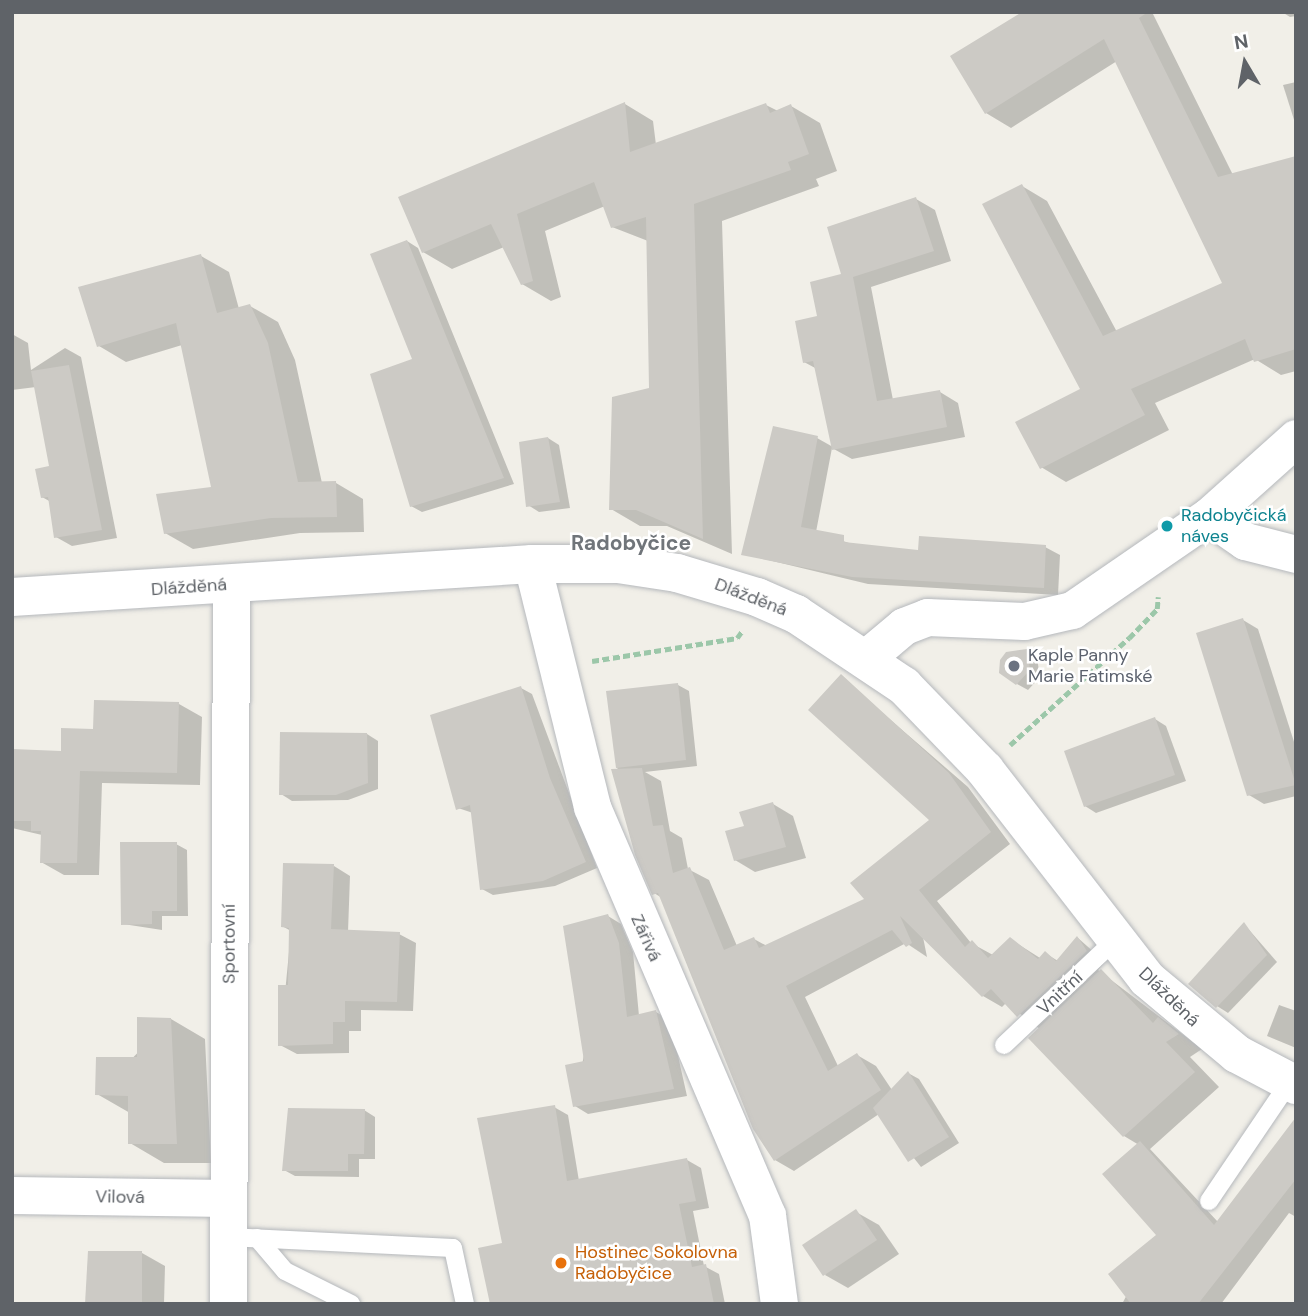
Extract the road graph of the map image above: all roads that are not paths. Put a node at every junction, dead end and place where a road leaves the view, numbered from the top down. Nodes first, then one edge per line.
1 (1296, 438) edge
2 (1209, 516) junction
3 (1296, 554) edge
4 (532, 564) junction
5 (230, 584) junction
6 (12, 597) edge
7 (867, 657) junction
8 (1115, 940) junction
9 (1004, 1045) dead end
10 (1292, 1084) edge
11 (12, 1195) edge
12 (228, 1198) junction
13 (1209, 1200) dead end
14 (242, 1237) junction
15 (228, 1304) edge
16 (351, 1304) edge
17 (465, 1304) edge
18 (779, 1304) edge

1 - 2 street
2 - 3 street
2 - 7 street
4 - 5 street, Dlážděná
4 - 7 street, Dlážděná
4 - 18 street, Zářivá
5 - 6 street, Dlážděná
5 - 12 street, Sportovní
7 - 8 street, Dlážděná
8 - 9 lane, Vnitřní
8 - 10 street, Dlážděná
10 - 13 lane
11 - 12 street, Vilová
12 - 14 street, Sportovní
14 - 15 street, Sportovní
14 - 16 lane
14 - 17 lane

